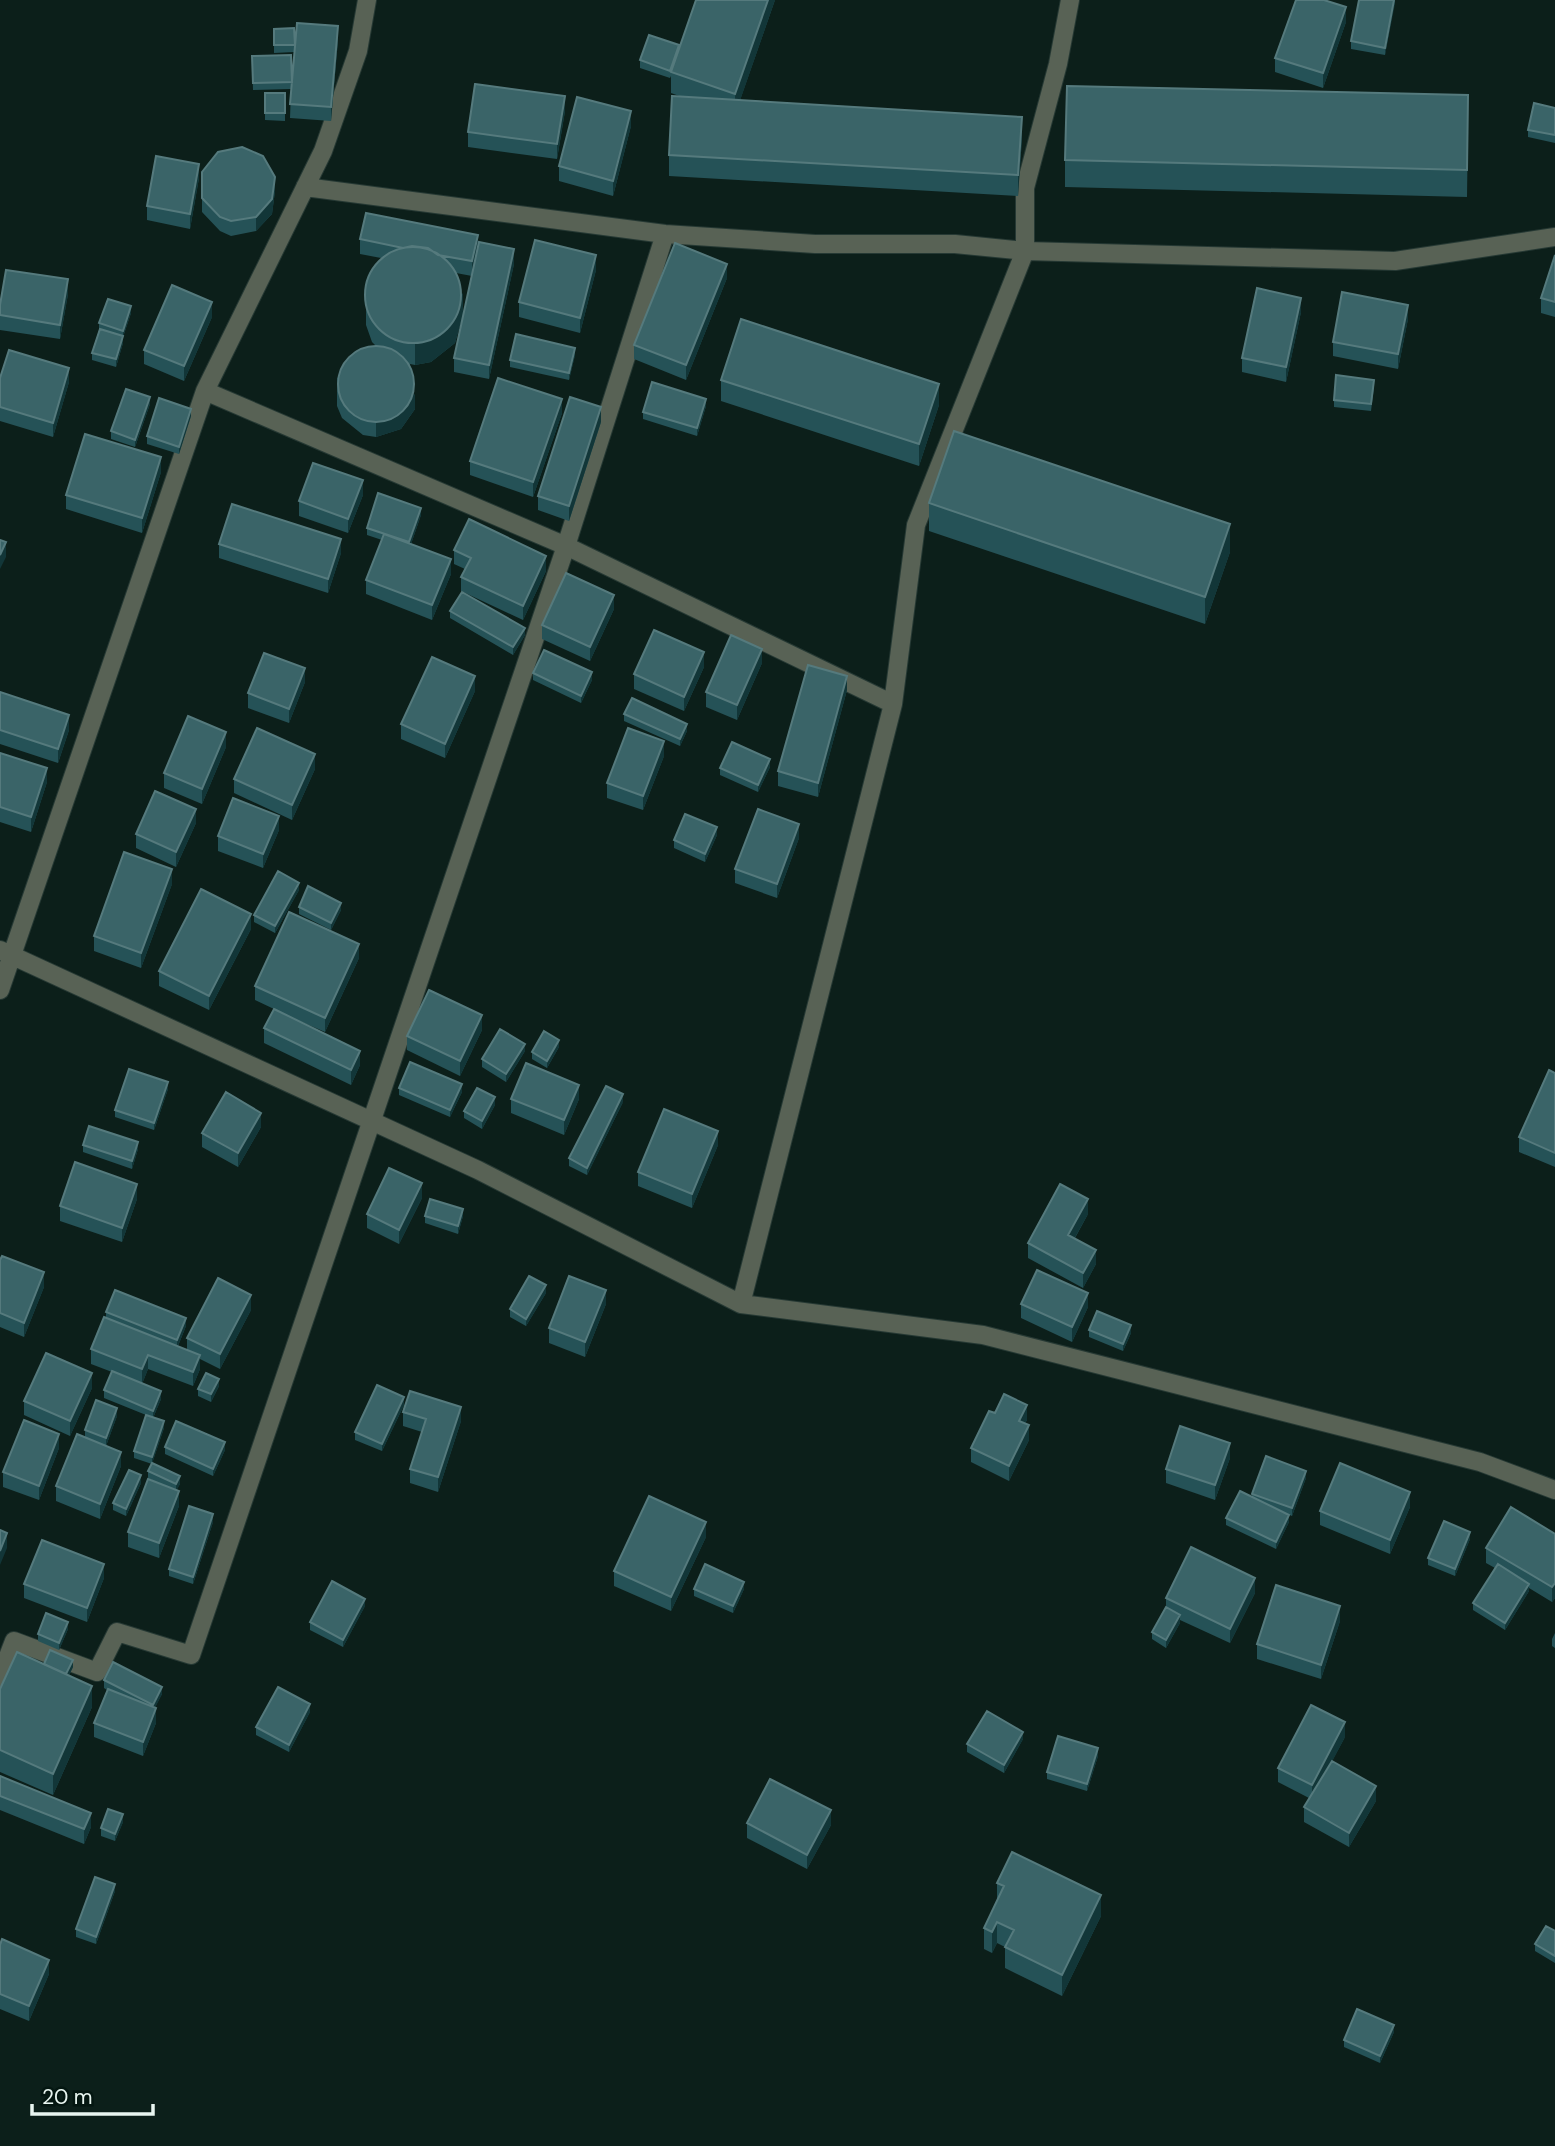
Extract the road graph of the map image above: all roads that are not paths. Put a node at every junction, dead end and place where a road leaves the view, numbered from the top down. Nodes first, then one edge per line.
1 (367, 0) edge
2 (1070, 0) edge
3 (305, 187) junction
4 (665, 234) junction
5 (1555, 237) edge
6 (1026, 251) junction
7 (205, 391) junction
8 (566, 546) junction
9 (893, 704) junction
10 (6, 951) edge
11 (0, 990) edge
12 (369, 1121) junction
13 (741, 1304) junction
14 (1555, 1490) edge
15 (0, 1677) edge

1 - 3 street
2 - 6 street
3 - 4 street
3 - 7 street
4 - 6 street
4 - 8 street
5 - 6 street
6 - 9 street
7 - 8 street
7 - 10 street
8 - 9 street
8 - 12 street
9 - 13 street
10 - 11 street
10 - 12 street
12 - 13 street
12 - 15 street
13 - 14 street

